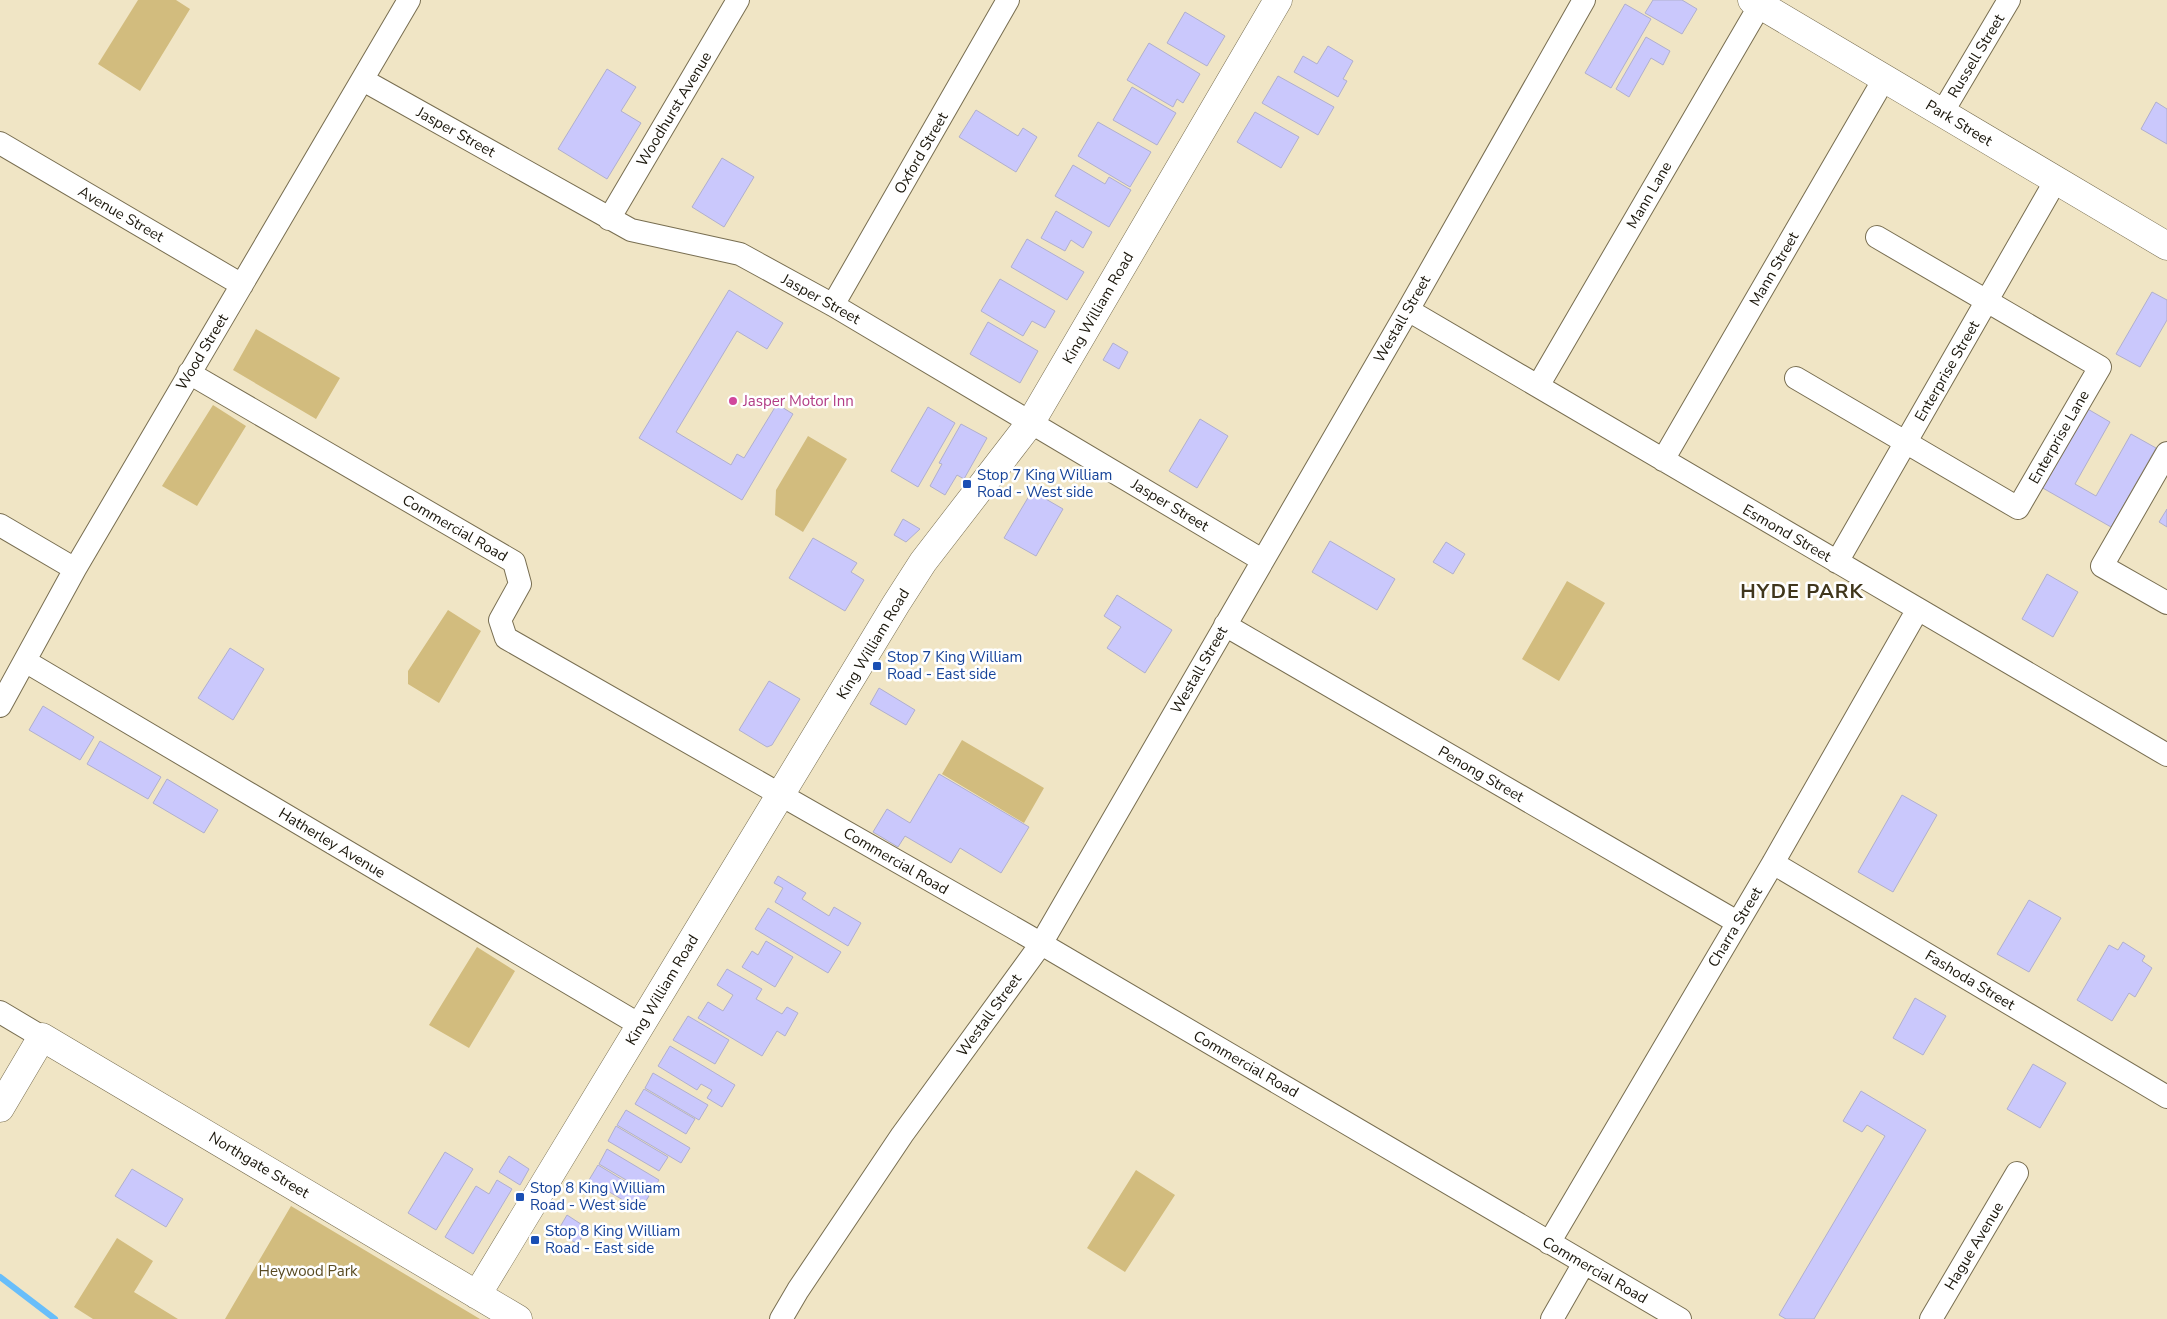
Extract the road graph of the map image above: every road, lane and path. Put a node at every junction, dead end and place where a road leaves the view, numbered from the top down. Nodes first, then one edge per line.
1 (409, 0) edge
2 (738, 0) edge
3 (1008, 0) edge
4 (1278, 0) edge
5 (1584, 0) edge
6 (2009, 0) edge
7 (1756, 2) edge
8 (1884, 78) junction
9 (362, 80) junction
10 (1942, 113) junction
11 (0, 144) edge
12 (2056, 180) junction
13 (609, 219) junction
14 (1877, 237) dead end
15 (2167, 246) edge
16 (242, 285) junction
17 (1987, 301) junction
18 (833, 305) junction
19 (1408, 310) junction
20 (189, 373) junction
21 (1796, 378) dead end
22 (1538, 386) junction
23 (1031, 422) junction
24 (1906, 443) junction
25 (2167, 452) edge
26 (1664, 460) junction
27 (0, 525) edge
28 (1262, 560) junction
29 (1837, 562) junction
30 (75, 569) junction
31 (2167, 603) edge
32 (1918, 609) junction
33 (1225, 626) junction
34 (25, 661) junction
35 (0, 706) edge
36 (2167, 755) edge
37 (781, 796) junction
38 (1773, 863) junction
39 (1737, 922) junction
40 (1041, 944) junction
41 (0, 1012) edge
42 (640, 1025) junction
43 (42, 1037) junction
44 (2167, 1097) edge
45 (0, 1108) edge
46 (2017, 1173) dead end
47 (1550, 1243) junction
48 (1584, 1263) junction
49 (477, 1295) junction
50 (518, 1319) edge
51 (781, 1319) edge
52 (1552, 1319) edge
53 (1680, 1319) edge
54 (1931, 1319) edge

1 - 9 street, Wood Street
2 - 13 street, Woodhurst Avenue
3 - 18 street, Oxford Street
4 - 23 main road, King William Road
5 - 19 street, Westall Street
6 - 10 street, Russell Street
7 - 8 main road, Park Street
7 - 22 street, Mann Lane
8 - 10 main road, Park Street
8 - 26 street, Mann Street
9 - 13 street, Jasper Street
9 - 16 street, Wood Street
10 - 12 main road, Park Street
11 - 16 street, Avenue Street
12 - 15 main road, Park Street
12 - 17 street, Enterprise Street
13 - 18 street, Jasper Street
14 - 17 street, Enterprise Lane
16 - 20 street, Wood Street
17 - 24 street, Enterprise Street
17 - 24 street, Enterprise Lane
18 - 23 street, Jasper Street
19 - 22 street, Esmond Street
19 - 28 street, Westall Street
20 - 30 street, Wood Street
20 - 37 street, Commercial Road
21 - 24 street, Enterprise Lane
22 - 26 street, Esmond Street
23 - 28 street, Jasper Street
23 - 37 main road, King William Road
24 - 29 street, Enterprise Street
25 - 31 street
26 - 29 street, Esmond Street
27 - 30 street
28 - 33 street, Westall Street
29 - 32 street, Esmond Street
30 - 34 street, Wood Street
32 - 36 street, Esmond Street
32 - 38 street, Charra Street
33 - 39 street, Penong Street
33 - 40 street, Westall Street
34 - 35 street, Wood Street
34 - 42 street, Hatherley Avenue
37 - 40 street, Commercial Road
37 - 42 main road, King William Road
38 - 39 street, Charra Street
38 - 44 street, Fashoda Street
39 - 47 street, Charra Street
40 - 47 street, Commercial Road
40 - 51 street, Westall Street
41 - 43 street, Northgate Street
42 - 49 main road, King William Road
43 - 45 main road
43 - 49 main road, Northgate Street
46 - 54 street, Hague Avenue
47 - 48 street, Commercial Road
48 - 52 street
48 - 53 street, Commercial Road
49 - 50 main road, Northgate Street

